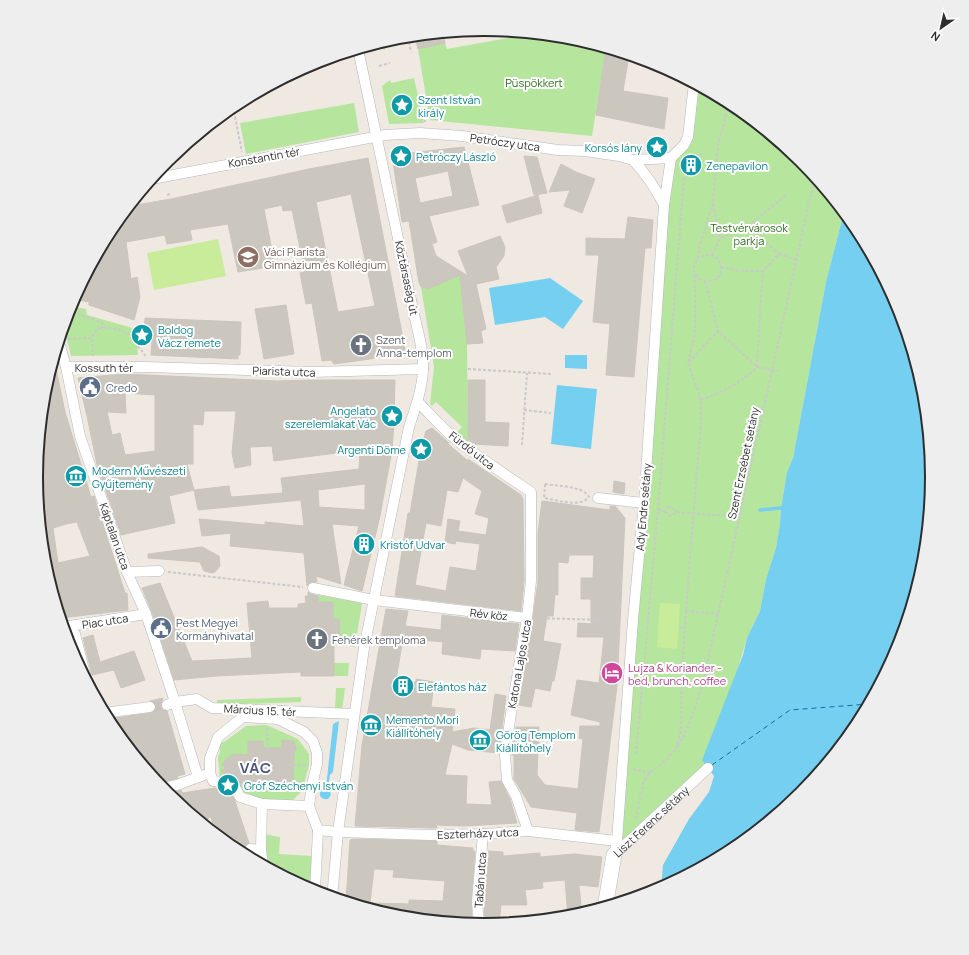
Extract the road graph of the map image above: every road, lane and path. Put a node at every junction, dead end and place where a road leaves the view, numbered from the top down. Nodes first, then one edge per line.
1 (409, 42) edge
2 (411, 52) dead end
3 (359, 54) edge
4 (390, 63) dead end
5 (379, 66) dead end
6 (693, 89) edge
7 (727, 108) edge
8 (234, 113) edge
9 (425, 115) dead end
10 (425, 125) dead end
11 (376, 137) junction
12 (698, 154) dead end
13 (703, 154) dead end
14 (243, 157) dead end
15 (671, 158) junction
16 (633, 160) junction
17 (696, 173) dead end
18 (701, 173) dead end
19 (161, 177) edge
20 (684, 177) dead end
21 (814, 183) edge
22 (788, 194) dead end
23 (713, 204) junction
24 (664, 205) junction
25 (748, 226) junction
26 (720, 238) junction
27 (779, 254) junction
28 (712, 255) junction
29 (698, 258) junction
30 (797, 260) junction
31 (721, 267) junction
32 (763, 271) junction
33 (695, 273) junction
34 (705, 281) junction
35 (75, 314) edge
36 (140, 323) dead end
37 (102, 328) junction
38 (718, 331) junction
39 (138, 337) junction
40 (92, 338) junction
41 (65, 340) edge
42 (63, 346) edge
43 (93, 357) dead end
44 (145, 362) junction
45 (688, 363) junction
46 (66, 367) junction
47 (757, 367) junction
48 (423, 369) junction
49 (468, 369) dead end
50 (772, 370) junction
51 (779, 371) dead end
52 (527, 372) junction
53 (551, 374) dead end
54 (701, 400) junction
55 (418, 402) junction
56 (524, 410) junction
57 (551, 413) dead end
58 (522, 446) dead end
59 (531, 492) joint
60 (598, 498) dead end
61 (580, 503) joint
62 (644, 503) junction
63 (668, 508) dead end
64 (664, 510) dead end
65 (677, 512) junction
66 (693, 513) junction
67 (739, 517) junction
68 (159, 571) joint
69 (127, 572) junction
70 (313, 588) joint
71 (374, 600) junction
72 (686, 611) junction
73 (146, 614) junction
74 (718, 614) junction
75 (527, 618) junction
76 (604, 620) dead end
77 (69, 626) edge
78 (679, 627) dead end
79 (685, 628) junction
80 (75, 634) dead end
81 (79, 651) edge
82 (171, 704) junction
83 (150, 707) tunnel mouth
84 (110, 712) edge
85 (354, 714) junction
86 (267, 722) junction
87 (676, 748) junction
88 (268, 752) dead end
89 (635, 761) dead end
90 (313, 764) junction
91 (293, 765) dead end
92 (708, 768) dead end
93 (210, 773) junction
94 (650, 773) junction
95 (634, 776) dead end
96 (198, 777) junction
97 (169, 787) edge
98 (262, 804) junction
99 (309, 806) junction
100 (318, 830) junction
101 (528, 831) junction
102 (338, 832) junction
103 (483, 834) junction
104 (632, 839) junction
105 (617, 841) junction
106 (250, 849) tunnel mouth
107 (261, 850) junction
108 (614, 855) junction
109 (262, 859) edge
110 (315, 885) edge
111 (333, 892) edge
112 (606, 902) edge
113 (478, 919) edge

1 - 2 path
3 - 11 street, Köztársaság út
4 - 5 path
6 - 15 street
7 - 23 path
8 - 14 path
9 - 10 path
11 - 16 street, Petróczy utca
11 - 19 street, Konstantin tér
11 - 48 street, Köztársaság út
12 - 13 path
15 - 16 street, Petróczy utca
15 - 24 street, Ady Endre sétány
16 - 24 street
17 - 18 path
20 - 89 path
21 - 30 path, Szent Erzsébet sétány
22 - 25 path
23 - 26 path
23 - 29 path
24 - 62 street, Ady Endre sétány
25 - 26 path
25 - 27 path
26 - 28 path
27 - 30 path
27 - 32 path
28 - 29 path
28 - 31 path
29 - 33 path
30 - 50 path, Szent Erzsébet sétány
31 - 32 path
31 - 34 path
32 - 47 path
33 - 34 path
33 - 45 path
34 - 38 path
35 - 37 path
36 - 39 path
37 - 39 path
37 - 40 path
38 - 45 path
38 - 47 path
39 - 44 path
40 - 41 path
40 - 43 path
42 - 46 street, Kossuth tér
44 - 46 street, Kossuth tér
44 - 48 street, Piarista utca
45 - 54 path
46 - 69 street, Káptalan utca
47 - 50 path
47 - 54 path
48 - 55 street, Köztársaság út
49 - 52 path
50 - 51 path
50 - 67 path, Szent Erzsébet sétány
52 - 53 path
52 - 56 path
54 - 66 path
55 - 59 street, Fürdő utca
55 - 71 street, Köztársaság út
56 - 57 path
56 - 58 path
59 - 75 street, Katona Lajos utca
60 - 62 street
61 - 61 path
62 - 105 street, Ady Endre sétány
63 - 65 path
64 - 65 path
65 - 66 path
66 - 67 path
66 - 72 path
67 - 74 path, Szent Erzsébet sétány
68 - 69 street
68 - 70 path
69 - 73 street, Káptalan utca
70 - 71 street, Rév köz
71 - 75 street, Rév köz
71 - 85 street
72 - 74 path
72 - 79 path
73 - 77 street, Piac utca
73 - 82 street, Káptalan utca
74 - 87 path, Szent Erzsébet sétány
75 - 76 path
75 - 101 street, Katona Lajos utca
78 - 79 path
79 - 87 path
80 - 81 street
82 - 85 street, Március 15. tér
82 - 96 street
83 - 84 street
85 - 102 street
86 - 88 path
86 - 90 street
86 - 93 street
87 - 94 path, Szent Erzsébet sétány
90 - 91 path
90 - 99 street
92 - 104 street, Liszt Ferenc sétány
93 - 96 street
93 - 98 street
94 - 95 path
94 - 104 path
96 - 97 street
98 - 99 street
98 - 107 street
99 - 100 street
100 - 102 street, Eszterházy utca
100 - 110 street
101 - 103 street, Eszterházy utca
101 - 105 street, Eszterházy utca
102 - 103 street, Eszterházy utca
102 - 111 street
103 - 113 street, Tabán utca
104 - 108 street, Liszt Ferenc sétány
105 - 108 street, Ady Endre sétány
106 - 107 street
107 - 109 street
108 - 112 street, Liszt Ferenc sétány

